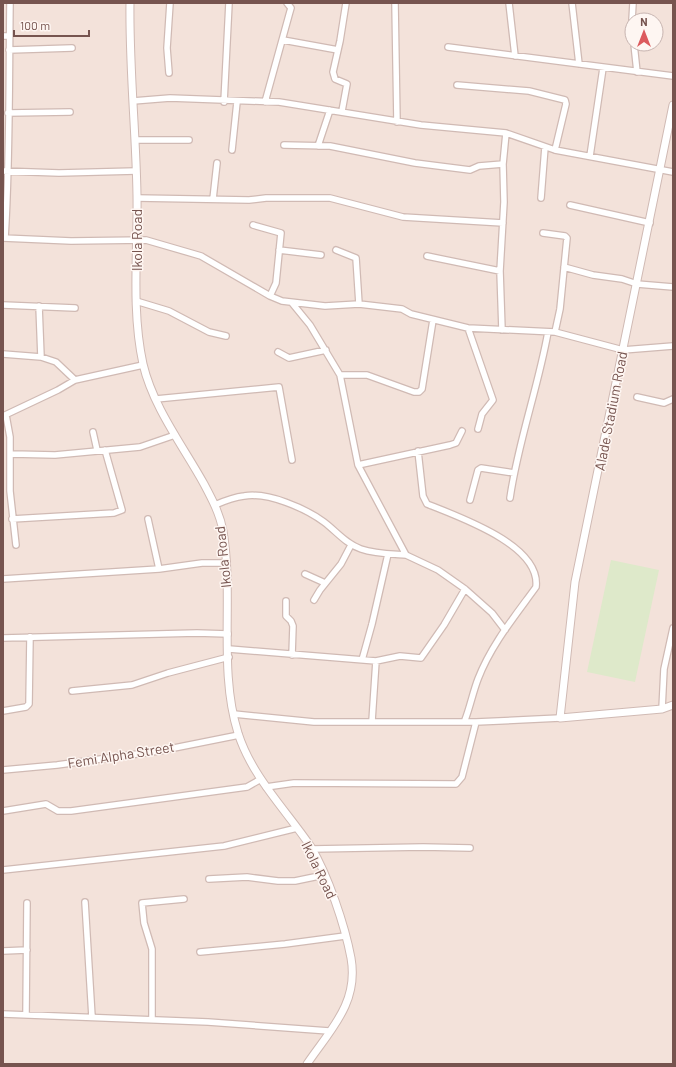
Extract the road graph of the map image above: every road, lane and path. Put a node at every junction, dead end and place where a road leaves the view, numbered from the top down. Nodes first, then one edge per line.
1 (10, 3) edge
2 (130, 3) edge
3 (170, 3) edge
4 (229, 3) edge
5 (287, 3) edge
6 (346, 3) edge
7 (395, 3) edge
8 (509, 3) edge
9 (572, 3) edge
10 (3, 36) edge
11 (10, 36) junction
12 (283, 40) junction
13 (448, 46) dead end
14 (72, 48) dead end
15 (9, 50) junction
16 (338, 50) junction
17 (635, 52) edge
18 (515, 56) junction
19 (579, 64) junction
20 (603, 68) junction
21 (637, 72) junction
22 (169, 73) dead end
23 (673, 76) edge
24 (457, 85) dead end
25 (133, 101) junction
26 (224, 102) junction
27 (237, 102) junction
28 (264, 102) junction
29 (5, 105) edge
30 (673, 105) edge
31 (330, 110) junction
32 (342, 111) junction
33 (70, 112) dead end
34 (8, 113) junction
35 (397, 122) junction
36 (506, 133) junction
37 (135, 140) junction
38 (189, 140) dead end
39 (284, 145) dead end
40 (318, 146) junction
41 (545, 147) junction
42 (232, 150) dead end
43 (555, 150) junction
44 (590, 156) junction
45 (217, 163) dead end
46 (503, 164) junction
47 (660, 169) junction
48 (6, 171) edge
49 (136, 171) junction
50 (673, 172) edge
51 (137, 198) junction
52 (540, 198) dead end
53 (213, 200) junction
54 (570, 205) dead end
55 (503, 223) junction
56 (650, 223) junction
57 (253, 225) dead end
58 (543, 233) dead end
59 (4, 238) edge
60 (137, 240) junction
61 (279, 250) junction
62 (336, 250) dead end
63 (322, 255) dead end
64 (427, 256) dead end
65 (564, 267) junction
66 (500, 271) junction
67 (637, 284) junction
68 (673, 287) edge
69 (270, 296) junction
70 (136, 301) junction
71 (292, 303) junction
72 (360, 304) junction
73 (3, 305) edge
74 (40, 306) junction
75 (75, 308) dead end
76 (433, 320) junction
77 (468, 328) junction
78 (502, 330) junction
79 (548, 332) junction
80 (556, 332) junction
81 (226, 336) dead end
82 (673, 346) edge
83 (326, 350) junction
84 (623, 350) junction
85 (278, 352) dead end
86 (3, 354) edge
87 (41, 357) junction
88 (143, 365) junction
89 (340, 375) junction
90 (75, 380) junction
91 (638, 397) dead end
92 (156, 399) junction
93 (673, 399) edge
94 (4, 415) edge
95 (478, 429) dead end
96 (462, 431) dead end
97 (93, 432) dead end
98 (175, 435) junction
99 (97, 450) junction
100 (105, 450) junction
101 (418, 450) junction
102 (12, 454) junction
103 (292, 460) dead end
104 (358, 465) junction
105 (514, 473) junction
106 (510, 498) dead end
107 (470, 500) dead end
108 (215, 505) junction
109 (12, 519) junction
110 (148, 520) dead end
111 (351, 544) junction
112 (16, 545) dead end
113 (388, 554) junction
114 (406, 555) junction
115 (227, 563) junction
116 (159, 569) junction
117 (305, 574) dead end
118 (3, 579) edge
119 (325, 583) junction
120 (465, 589) junction
121 (314, 600) dead end
122 (286, 601) dead end
123 (673, 628) edge
124 (505, 630) junction
125 (228, 634) junction
126 (30, 637) junction
127 (3, 638) edge
128 (229, 653) junction
129 (292, 655) junction
130 (362, 660) junction
131 (376, 661) junction
132 (72, 691) dead end
133 (673, 705) edge
134 (662, 709) junction
135 (3, 711) edge
136 (234, 714) junction
137 (560, 718) junction
138 (465, 720) junction
139 (372, 721) junction
140 (476, 722) junction
141 (239, 736) junction
142 (3, 770) edge
143 (261, 780) junction
144 (266, 787) junction
145 (3, 811) edge
146 (297, 828) junction
147 (470, 848) dead end
148 (312, 850) junction
149 (3, 870) edge
150 (324, 875) junction
151 (209, 879) dead end
152 (184, 899) dead end
153 (85, 902) dead end
154 (27, 903) dead end
155 (345, 936) junction
156 (27, 950) junction
157 (3, 951) edge
158 (200, 952) dead end
159 (3, 1014) edge
160 (26, 1015) junction
161 (92, 1017) junction
162 (152, 1019) junction
163 (329, 1032) junction
164 (307, 1064) edge

1 - 11 street
2 - 25 street, Ikola Road
3 - 22 street
4 - 26 street
5 - 12 street
6 - 16 street
7 - 35 street
8 - 18 street
9 - 19 street
10 - 11 street
11 - 15 street
12 - 16 street
12 - 28 street
13 - 18 street
14 - 15 street
15 - 29 street
16 - 32 street
17 - 21 street
18 - 19 street
19 - 20 street
20 - 21 street
20 - 44 street
21 - 23 street
24 - 43 street
25 - 26 street
25 - 37 street, Ikola Road
26 - 27 street
27 - 28 street
27 - 42 street
28 - 31 street
29 - 34 street
30 - 47 street, Alade Stadium Road
31 - 32 street
31 - 40 street
32 - 35 street
33 - 34 street
34 - 48 street
35 - 36 street
36 - 41 street
36 - 46 street
37 - 38 street
37 - 49 street, Ikola Road
39 - 40 street
40 - 46 street
41 - 43 street
41 - 52 street
43 - 44 street
44 - 47 street
45 - 53 street
46 - 55 street
47 - 50 street
47 - 56 street, Alade Stadium Road
48 - 49 street
48 - 59 street
49 - 51 street, Ikola Road
51 - 53 street
51 - 60 street, Ikola Road
53 - 55 street
54 - 56 street
55 - 66 street
56 - 67 street, Alade Stadium Road
57 - 61 street
58 - 65 street
59 - 60 street
60 - 69 street
60 - 70 street, Ikola Road
61 - 63 street
61 - 69 street
62 - 72 street
64 - 66 street
65 - 67 street
65 - 80 street
66 - 78 street
67 - 68 street
67 - 84 street, Alade Stadium Road
69 - 71 street
70 - 81 street
70 - 88 street, Ikola Road
71 - 72 street
71 - 83 street
72 - 76 street
73 - 74 street
74 - 75 street
74 - 87 street
76 - 77 street
76 - 89 street
77 - 78 street
77 - 95 street
78 - 79 street
79 - 80 street
79 - 105 street
80 - 84 street
82 - 84 street
83 - 85 street
83 - 89 street
84 - 137 street, Alade Stadium Road
86 - 87 street
87 - 90 street
88 - 90 street
88 - 92 street, Ikola Road
89 - 104 street
90 - 94 street
91 - 93 street
92 - 98 street, Ikola Road
92 - 103 street
94 - 102 street
96 - 101 street
97 - 99 street
98 - 100 street
98 - 108 street, Ikola Road
99 - 100 street
99 - 102 street
100 - 109 street
101 - 104 street
101 - 124 street
102 - 109 street
104 - 114 street
105 - 106 street
105 - 107 street
108 - 111 street
108 - 115 street, Ikola Road
109 - 112 street
110 - 116 street
111 - 113 street
111 - 119 street
113 - 114 street
113 - 130 street
114 - 120 street
115 - 116 street
115 - 125 street, Ikola Road
116 - 118 street
117 - 119 street
119 - 121 street
120 - 124 street
120 - 131 street
122 - 129 street
123 - 134 street
124 - 138 street
125 - 126 street
125 - 128 street, Ikola Road
126 - 127 street
126 - 135 street
128 - 129 street
128 - 132 street
128 - 136 street, Ikola Road
129 - 130 street
130 - 131 street
131 - 139 street
133 - 134 street
134 - 137 street
136 - 139 street
136 - 141 street, Ikola Road
137 - 140 street
138 - 139 street
138 - 140 street
140 - 144 street
141 - 142 street, Femi Alpha Street
141 - 143 street, Ikola Road
143 - 144 street, Ikola Road
143 - 145 street
144 - 146 street, Ikola Road
146 - 148 street, Ikola Road
146 - 149 street
147 - 148 street
148 - 150 street, Ikola Road
150 - 151 street
150 - 155 street, Ikola Road
152 - 162 street
153 - 161 street
154 - 156 street
155 - 158 street
155 - 163 street, Ikola Road
156 - 157 street
156 - 160 street
159 - 160 street
160 - 161 street
161 - 162 street
162 - 163 street
163 - 164 street, Ikola Road

